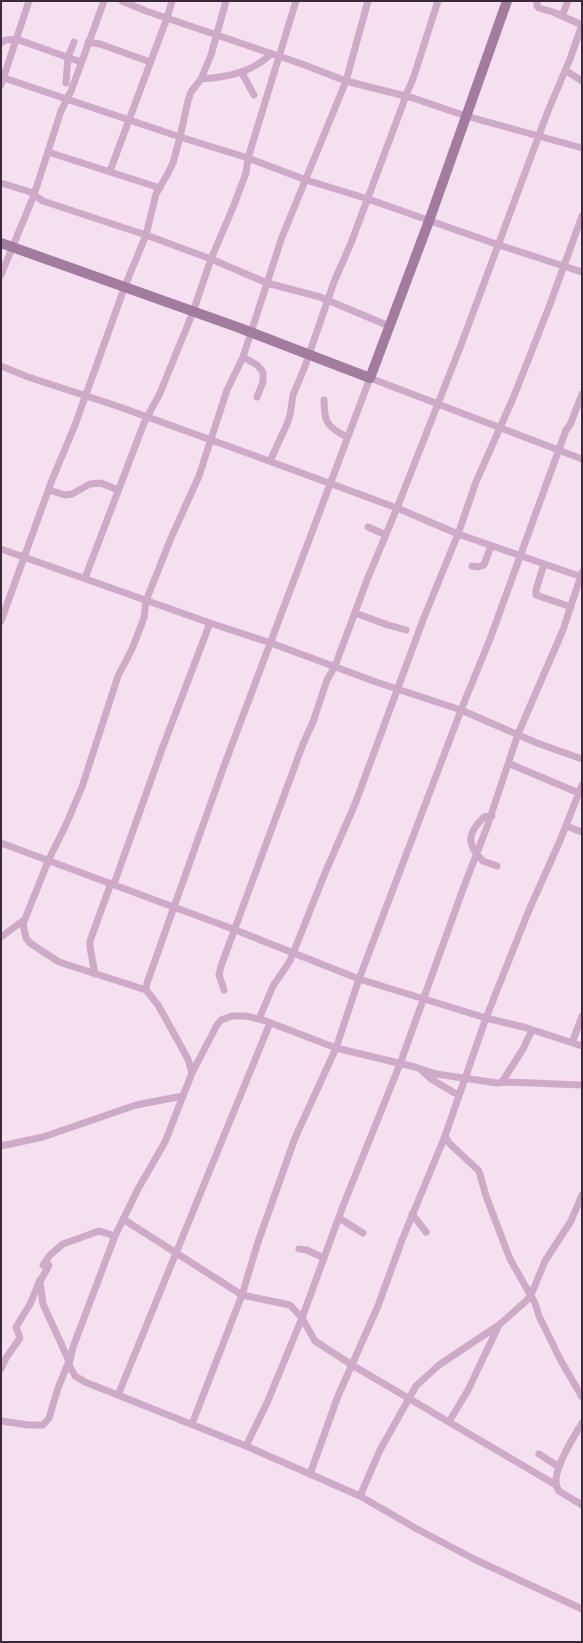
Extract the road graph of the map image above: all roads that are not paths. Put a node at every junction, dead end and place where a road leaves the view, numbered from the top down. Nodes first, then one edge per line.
1 (29, 1) edge
2 (104, 1) edge
3 (122, 1) edge
4 (172, 1) edge
5 (226, 1) edge
6 (296, 1) edge
7 (368, 1) edge
8 (438, 1) edge
9 (507, 1) edge
10 (537, 1) edge
11 (568, 1) edge
12 (562, 16) junction
13 (167, 18) junction
14 (217, 36) junction
15 (16, 39) junction
16 (74, 42) dead end
17 (88, 42) junction
18 (1, 44) edge
19 (271, 54) junction
20 (10, 56) junction
21 (68, 57) junction
22 (280, 57) junction
23 (81, 62) junction
24 (150, 62) junction
25 (565, 70) junction
26 (242, 73) junction
27 (2, 77) edge
28 (201, 80) junction
29 (346, 81) junction
30 (582, 81) edge
31 (66, 83) dead end
32 (1, 85) edge
33 (254, 95) dead end
34 (405, 97) junction
35 (67, 100) junction
36 (466, 116) junction
37 (128, 120) junction
38 (539, 136) junction
39 (180, 138) junction
40 (582, 148) edge
41 (48, 152) junction
42 (248, 158) junction
43 (110, 171) junction
44 (306, 180) junction
45 (1, 183) edge
46 (160, 188) junction
47 (34, 194) junction
48 (368, 199) junction
49 (582, 216) edge
50 (428, 221) junction
51 (146, 235) junction
52 (1, 243) edge
53 (498, 245) junction
54 (13, 247) junction
55 (211, 259) junction
56 (564, 265) junction
57 (582, 272) edge
58 (1, 275) edge
59 (267, 283) junction
60 (125, 286) junction
61 (327, 301) junction
62 (193, 312) junction
63 (389, 326) junction
64 (251, 333) junction
65 (310, 354) junction
66 (243, 357) junction
67 (1, 366) edge
68 (370, 378) junction
69 (582, 394) edge
70 (86, 396) junction
71 (257, 397) dead end
72 (324, 400) dead end
73 (438, 404) junction
74 (147, 417) junction
75 (500, 429) junction
76 (347, 437) junction
77 (211, 440) junction
78 (559, 450) junction
79 (582, 459) edge
80 (270, 461) junction
81 (330, 484) junction
82 (49, 490) junction
83 (118, 490) junction
84 (397, 508) junction
85 (368, 527) dead end
86 (386, 534) junction
87 (458, 534) junction
88 (491, 546) junction
89 (1, 549) edge
90 (520, 556) junction
91 (26, 557) junction
92 (544, 564) junction
93 (472, 566) dead end
94 (582, 575) edge
95 (85, 578) junction
96 (146, 601) junction
97 (570, 607) junction
98 (355, 613) junction
99 (1, 621) edge
100 (210, 623) junction
101 (406, 630) dead end
102 (271, 643) junction
103 (335, 666) junction
104 (397, 690) junction
105 (461, 710) junction
106 (518, 734) junction
107 (582, 759) edge
108 (510, 764) junction
109 (582, 785) edge
110 (579, 792) junction
111 (492, 816) junction
112 (566, 826) junction
113 (582, 832) edge
114 (1, 843) edge
115 (477, 854) junction
116 (48, 859) junction
117 (497, 866) dead end
118 (113, 884) junction
119 (174, 908) junction
120 (24, 920) junction
121 (233, 929) junction
122 (1, 937) edge
123 (293, 952) junction
124 (95, 974) junction
125 (359, 979) junction
126 (146, 990) junction
127 (224, 990) dead end
128 (424, 999) junction
129 (582, 1016) edge
130 (486, 1018) junction
131 (259, 1019) junction
132 (270, 1023) junction
133 (532, 1030) junction
134 (572, 1043) junction
135 (582, 1046) edge
136 (336, 1048) junction
137 (400, 1064) junction
138 (419, 1068) junction
139 (192, 1073) junction
140 (464, 1078) junction
141 (502, 1082) junction
142 (582, 1084) edge
143 (458, 1095) junction
144 (183, 1096) junction
145 (444, 1136) junction
146 (1, 1147) edge
147 (582, 1195) edge
148 (412, 1214) junction
149 (339, 1218) junction
150 (123, 1219) junction
151 (426, 1232) dead end
152 (363, 1233) dead end
153 (115, 1236) junction
154 (299, 1249) dead end
155 (176, 1252) junction
156 (324, 1258) junction
157 (49, 1266) junction
158 (242, 1295) junction
159 (531, 1295) junction
160 (302, 1318) junction
161 (499, 1325) junction
162 (69, 1361) junction
163 (352, 1365) junction
164 (1, 1369) edge
165 (118, 1395) junction
166 (582, 1397) edge
167 (408, 1398) junction
168 (1, 1421) edge
169 (449, 1422) junction
170 (582, 1423) edge
171 (192, 1424) junction
172 (246, 1446) junction
173 (539, 1454) dead end
174 (559, 1467) junction
175 (310, 1474) junction
176 (556, 1485) junction
177 (360, 1496) junction
178 (582, 1505) edge
179 (582, 1609) edge

1 - 15 street
2 - 17 street
3 - 13 street
4 - 13 street
5 - 14 street
6 - 22 street
7 - 29 street
8 - 34 street
9 - 36 street
10 - 12 street
11 - 12 street
12 - 25 street
13 - 14 street
13 - 24 street
14 - 19 street
14 - 28 street
15 - 18 street
15 - 20 street
15 - 21 street
16 - 21 street
17 - 23 street
17 - 24 street
18 - 20 street
19 - 22 street
19 - 26 street
20 - 27 street
21 - 23 street
21 - 31 street
22 - 29 street
22 - 42 street
23 - 35 street
24 - 37 street
25 - 30 street
25 - 38 street
26 - 28 street
26 - 33 street
27 - 32 street
27 - 35 street
28 - 39 street
29 - 34 street
29 - 44 street
34 - 36 street
34 - 48 street
35 - 37 street
35 - 41 street
36 - 38 street
36 - 50 street
37 - 39 street
37 - 43 street
38 - 40 street
38 - 53 street
39 - 42 street
39 - 46 street
41 - 43 street
41 - 47 street
42 - 44 street
42 - 55 street
43 - 46 street
44 - 48 street
44 - 59 street
45 - 47 street
46 - 51 street
47 - 51 street
47 - 54 street
48 - 50 street
48 - 61 street
49 - 56 street
50 - 53 street
50 - 63 street
51 - 55 street
51 - 60 street
52 - 54 street
53 - 56 street
53 - 73 street
54 - 58 street
54 - 60 street
55 - 59 street
55 - 62 street
56 - 57 street
56 - 75 street
59 - 61 street
59 - 64 street
60 - 62 street
60 - 70 street
61 - 63 street
61 - 65 street
62 - 64 street
62 - 74 street
63 - 68 street
64 - 65 street
64 - 66 street
65 - 68 street
65 - 80 street
66 - 71 street
66 - 77 street
67 - 70 street
68 - 73 street
68 - 76 street
69 - 78 street
70 - 74 street
70 - 82 street
72 - 76 street
73 - 75 street
73 - 84 street
74 - 77 street
74 - 83 street
75 - 78 street
75 - 87 street
76 - 81 street
77 - 80 street
77 - 96 street
78 - 79 street
78 - 90 street
80 - 81 street
81 - 84 street
81 - 102 street
82 - 83 street
82 - 91 street
83 - 95 street
84 - 86 street
84 - 87 street
85 - 86 street
86 - 98 street
87 - 88 street
87 - 104 street
88 - 90 street
88 - 93 street
89 - 91 street
90 - 92 street
90 - 105 street
91 - 95 street
91 - 99 street
92 - 94 street
92 - 97 street
94 - 97 street
95 - 96 street
96 - 100 street
96 - 116 street
97 - 106 street
98 - 101 street
98 - 103 street
100 - 102 street
100 - 118 street
102 - 103 street
102 - 119 street
103 - 104 street
103 - 121 street
104 - 105 street
104 - 123 street
105 - 106 street
105 - 125 street
106 - 107 street
106 - 108 street
108 - 110 street
108 - 111 street
109 - 110 street
110 - 112 street
111 - 115 street
111 - 115 street
112 - 113 street
112 - 130 street
114 - 116 street
115 - 117 street
115 - 128 street
116 - 118 street
116 - 120 street
118 - 119 street
118 - 124 street
119 - 121 street
119 - 126 street
120 - 122 street
120 - 124 street
121 - 123 street
121 - 127 street
123 - 125 street
123 - 131 street
124 - 126 street
125 - 128 street
125 - 136 street
126 - 139 street
128 - 130 street
128 - 137 street
129 - 134 street
130 - 133 street
130 - 140 street
131 - 132 street
131 - 139 street
132 - 136 street
132 - 155 street
133 - 134 street
133 - 141 street
134 - 135 street
136 - 137 street
136 - 158 street
137 - 138 street
137 - 149 street
138 - 140 street
138 - 143 street
139 - 144 street
140 - 141 street
140 - 143 street
141 - 142 street
143 - 145 street
144 - 146 street
144 - 150 street
145 - 148 street
145 - 159 street
147 - 159 street
148 - 151 street
148 - 163 street
149 - 152 street
149 - 156 street
150 - 153 street
150 - 155 street
153 - 157 street
153 - 162 street
154 - 156 street
155 - 158 street
155 - 165 street
156 - 160 street
157 - 162 street
157 - 164 street
158 - 160 street
158 - 171 street
159 - 161 street
159 - 166 street
160 - 163 street
160 - 172 street
161 - 167 street
161 - 169 street
162 - 165 street
162 - 168 street
163 - 167 street
163 - 175 street
165 - 171 street
167 - 169 street
167 - 177 street
169 - 176 street
170 - 174 street
171 - 172 street
172 - 175 street
173 - 174 street
174 - 176 street
175 - 177 street
176 - 178 street
177 - 179 street

